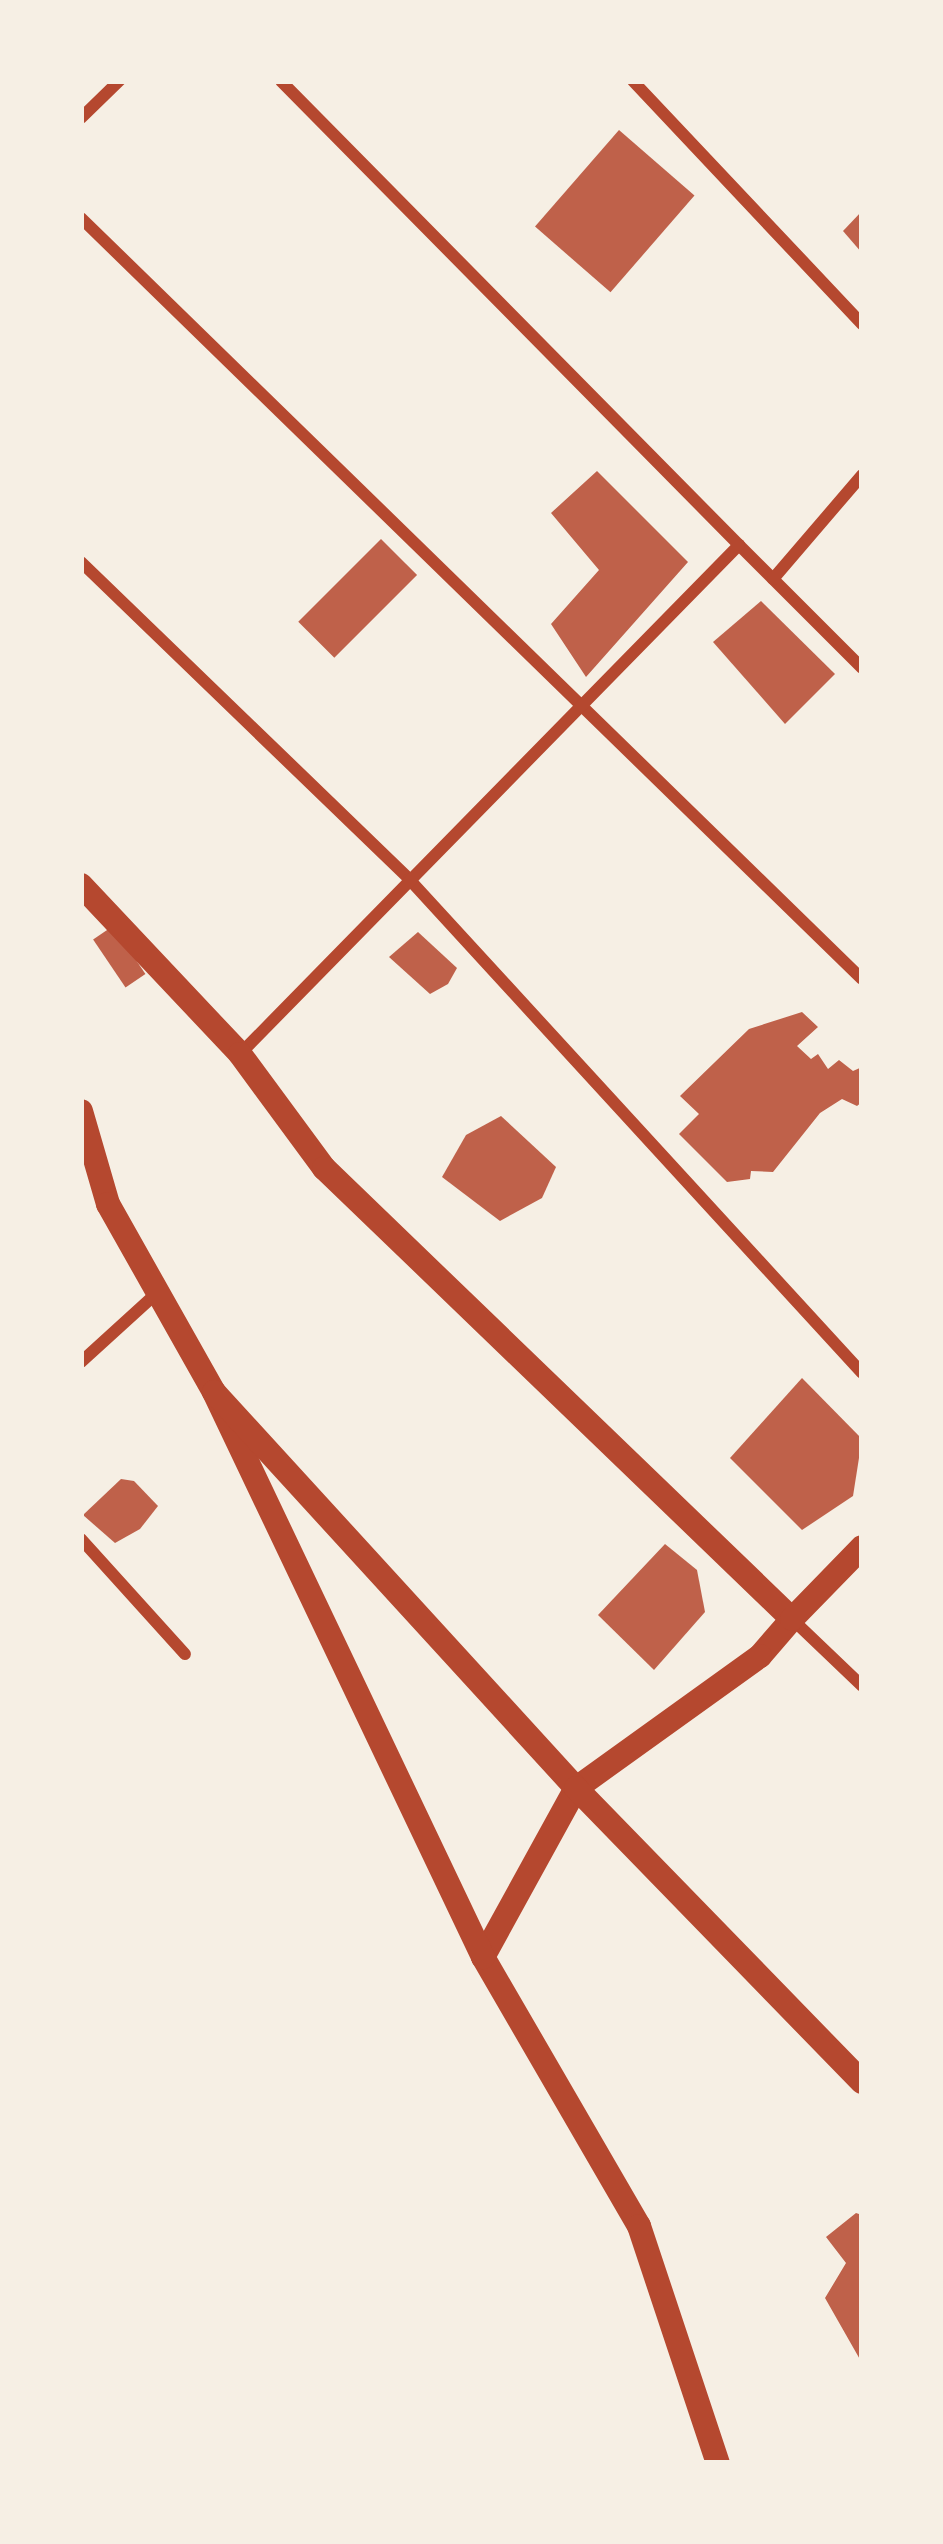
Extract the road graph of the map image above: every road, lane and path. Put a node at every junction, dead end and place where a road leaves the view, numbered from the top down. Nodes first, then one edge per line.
1 (119, 81) edge
2 (281, 81) edge
3 (633, 81) edge
4 (81, 118) edge
5 (81, 218) edge
6 (862, 324) edge
7 (862, 476) edge
8 (739, 545) junction
9 (81, 562) edge
10 (773, 579) junction
11 (862, 668) edge
12 (578, 707) junction
13 (409, 879) junction
14 (81, 885) edge
15 (862, 980) edge
16 (240, 1054) junction
17 (81, 1111) edge
18 (158, 1292) junction
19 (81, 1362) edge
20 (862, 1373) edge
21 (214, 1392) junction
22 (81, 1539) edge
23 (862, 1546) edge
24 (792, 1618) junction
25 (185, 1654) dead end
26 (862, 1686) edge
27 (576, 1788) junction
28 (482, 1957) junction
29 (862, 2082) edge
30 (718, 2463) edge

1 - 4 street
2 - 8 street
3 - 6 street
5 - 12 street
7 - 10 street
8 - 10 street
8 - 12 street
9 - 13 street
10 - 11 street
12 - 13 street
12 - 15 street
13 - 16 street
13 - 20 street
14 - 16 main road
16 - 24 main road
17 - 18 main road
18 - 19 street
18 - 21 main road
21 - 27 main road
21 - 28 main road
22 - 25 street
23 - 24 main road
24 - 26 street
24 - 27 main road
27 - 28 main road
27 - 29 main road
28 - 30 main road

